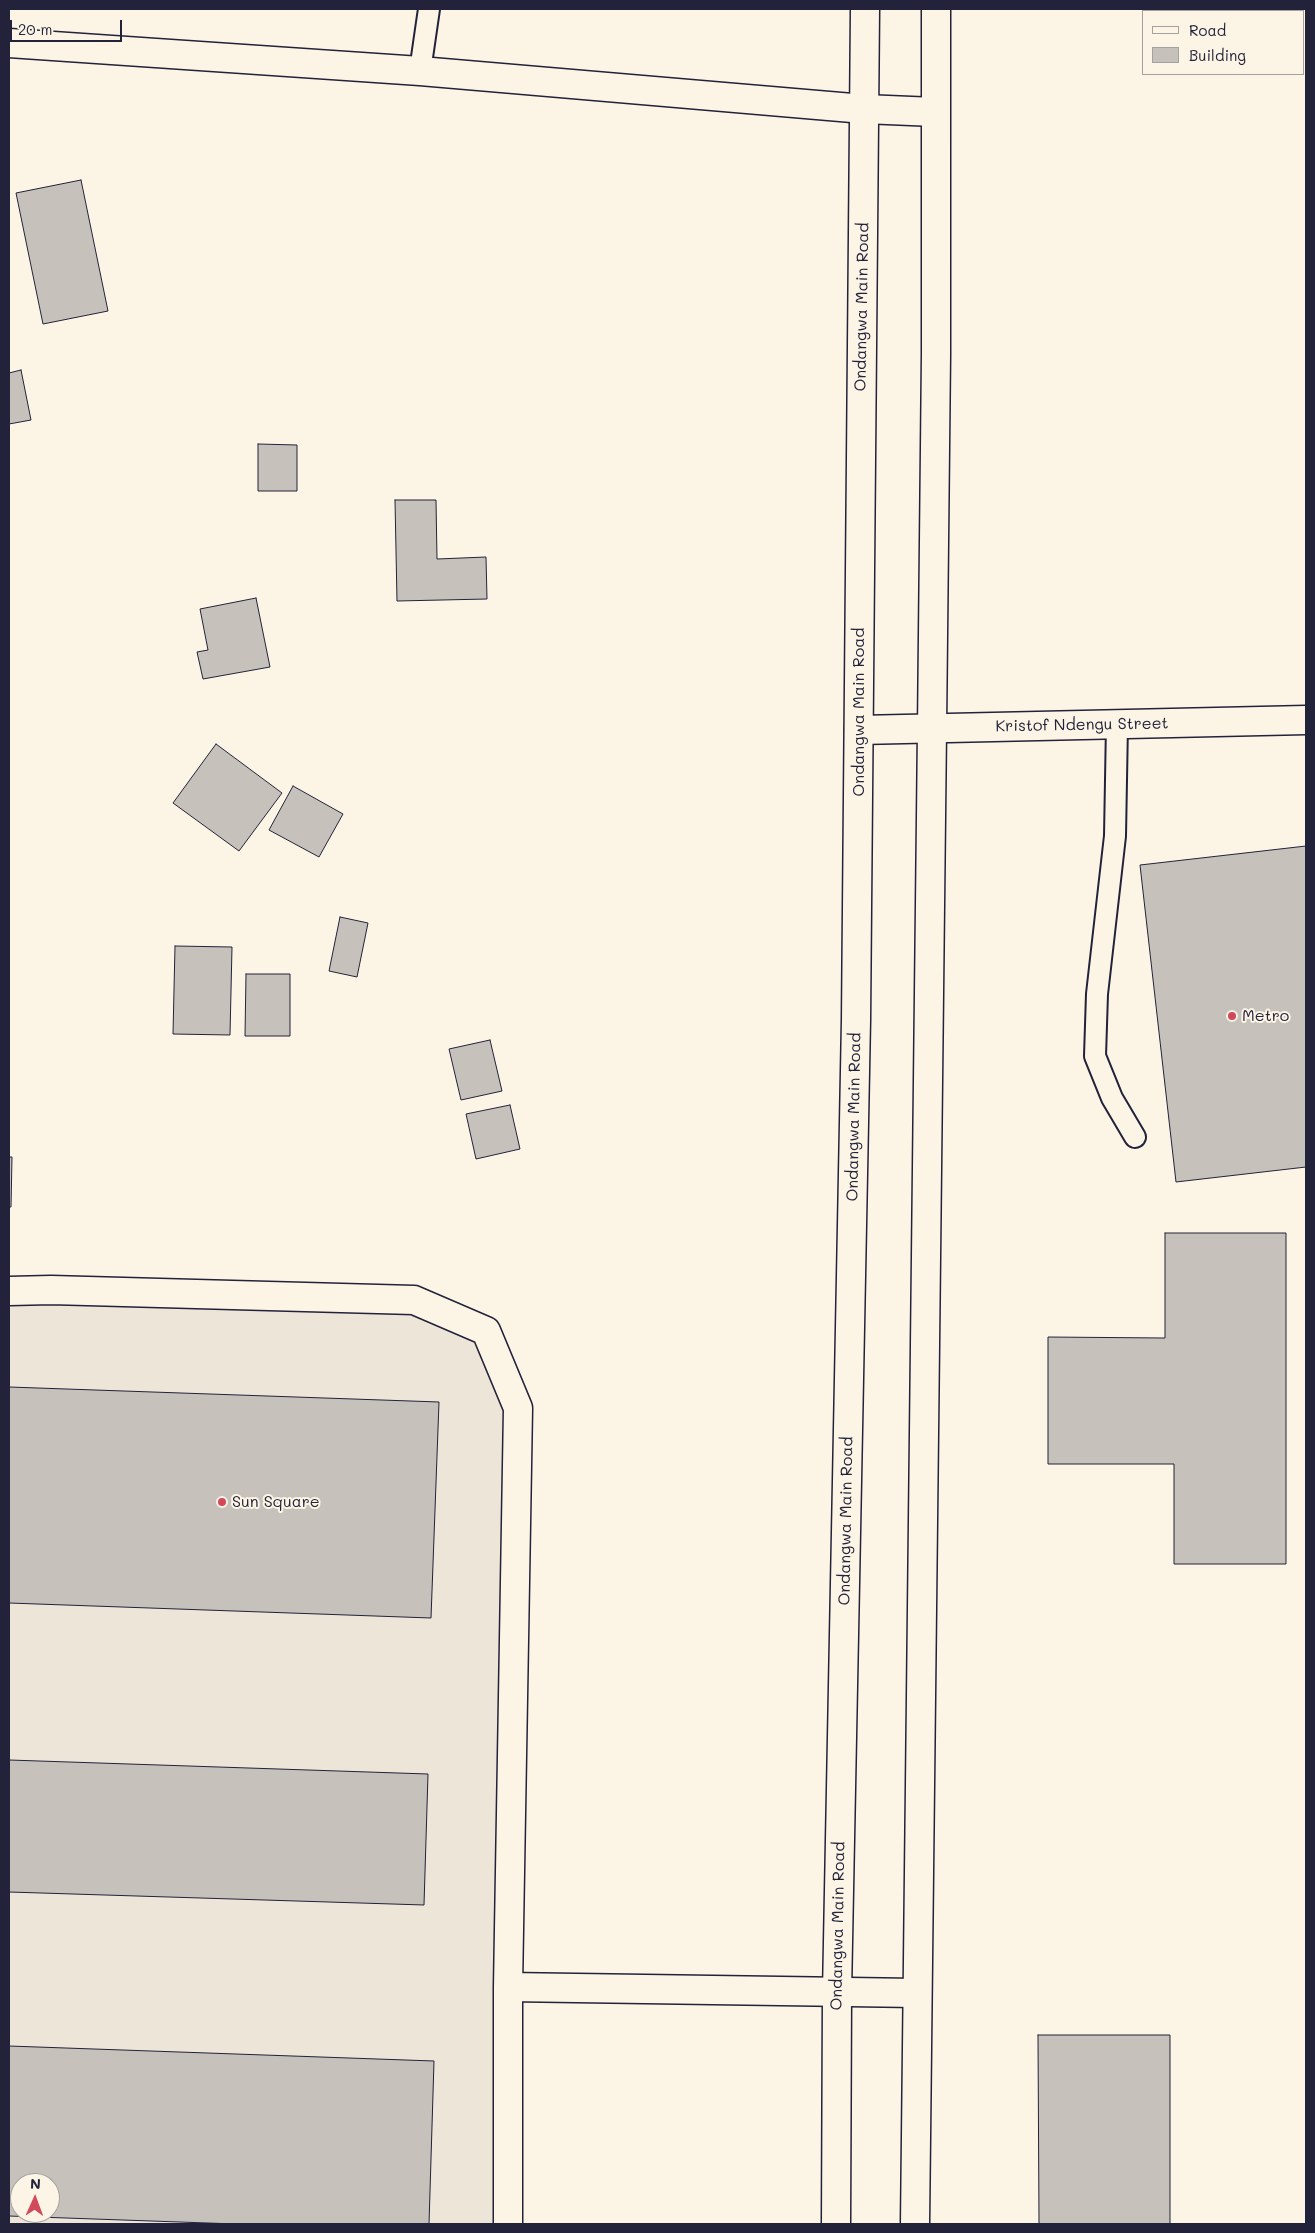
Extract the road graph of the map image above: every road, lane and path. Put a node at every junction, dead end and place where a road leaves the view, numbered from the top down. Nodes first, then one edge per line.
1 (428, 9) edge
2 (865, 9) edge
3 (936, 9) edge
4 (9, 43) edge
5 (420, 71) junction
6 (864, 109) junction
7 (935, 112) junction
8 (1306, 720) edge
9 (1117, 724) junction
10 (932, 729) junction
11 (859, 730) junction
12 (1135, 1136) dead end
13 (9, 1291) edge
14 (508, 1987) junction
15 (837, 1993) junction
16 (917, 1993) junction
17 (508, 2224) edge
18 (836, 2224) edge
19 (915, 2224) edge

1 - 5 lane
2 - 6 main road, Ondangwa Main Road
3 - 7 main road
4 - 5 main road
5 - 6 main road
6 - 7 main road
6 - 11 main road, Ondangwa Main Road
7 - 10 main road
8 - 9 main road, Kristof Ndengu Street
9 - 10 main road, Kristof Ndengu Street
9 - 12 lane
10 - 11 main road, Kristof Ndengu Street
10 - 16 main road
11 - 15 main road, Ondangwa Main Road
13 - 14 main road
14 - 15 main road
14 - 17 main road
15 - 16 main road
15 - 18 main road, Ondangwa Main Road
16 - 19 main road

